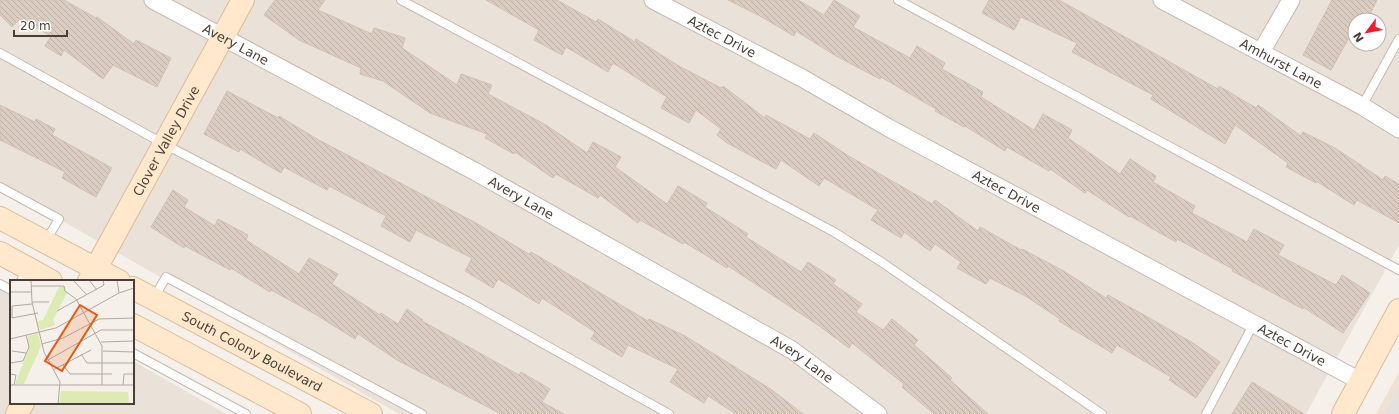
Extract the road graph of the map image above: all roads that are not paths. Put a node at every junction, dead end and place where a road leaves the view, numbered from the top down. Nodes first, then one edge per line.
1 (153, 0) edge
2 (243, 0) edge
3 (401, 0) edge
4 (653, 0) edge
5 (898, 0) edge
6 (1162, 0) edge
7 (1291, 0) edge
8 (223, 37) junction
9 (1399, 39) edge
10 (1262, 52) junction
11 (0, 53) edge
12 (1362, 106) junction
13 (1399, 129) edge
14 (164, 144) junction
15 (0, 187) edge
16 (0, 218) edge
17 (45, 242) junction
18 (0, 253) edge
19 (1399, 270) edge
20 (24, 275) edge
21 (92, 275) edge
22 (46, 280) edge
23 (114, 280) edge
24 (0, 284) edge
25 (134, 288) edge
26 (10, 289) edge
27 (154, 298) junction
28 (1399, 310) edge
29 (1254, 323) junction
30 (134, 329) edge
31 (134, 354) edge
32 (1360, 381) junction
33 (22, 404) edge
34 (17, 414) edge
35 (246, 414) edge
36 (300, 414) edge
37 (371, 414) edge
38 (422, 414) edge
39 (669, 414) edge
40 (878, 414) edge
41 (1102, 414) edge
42 (1206, 414) edge
43 (1343, 414) edge

1 - 8 street, Avery Lane
2 - 8 main road, Clover Valley Drive
3 - 41 lane
4 - 29 street, Aztec Drive
5 - 19 lane
6 - 10 street, Amhurst Lane
7 - 10 street
8 - 14 main road, Clover Valley Drive
8 - 40 street, Avery Lane
9 - 12 lane
10 - 12 street, Amhurst Lane
11 - 14 lane
12 - 13 street, Amhurst Lane
14 - 21 main road, Clover Valley Drive
14 - 39 lane
15 - 17 lane
16 - 17 main road
17 - 21 main road
18 - 20 main road
20 - 22 main road
21 - 23 main road
24 - 26 lane
25 - 27 main road, South Colony Boulevard
27 - 37 main road, South Colony Boulevard
27 - 38 lane
28 - 32 main road
29 - 32 street, Aztec Drive
29 - 42 lane
30 - 36 main road
31 - 35 lane
32 - 43 main road
33 - 34 main road

